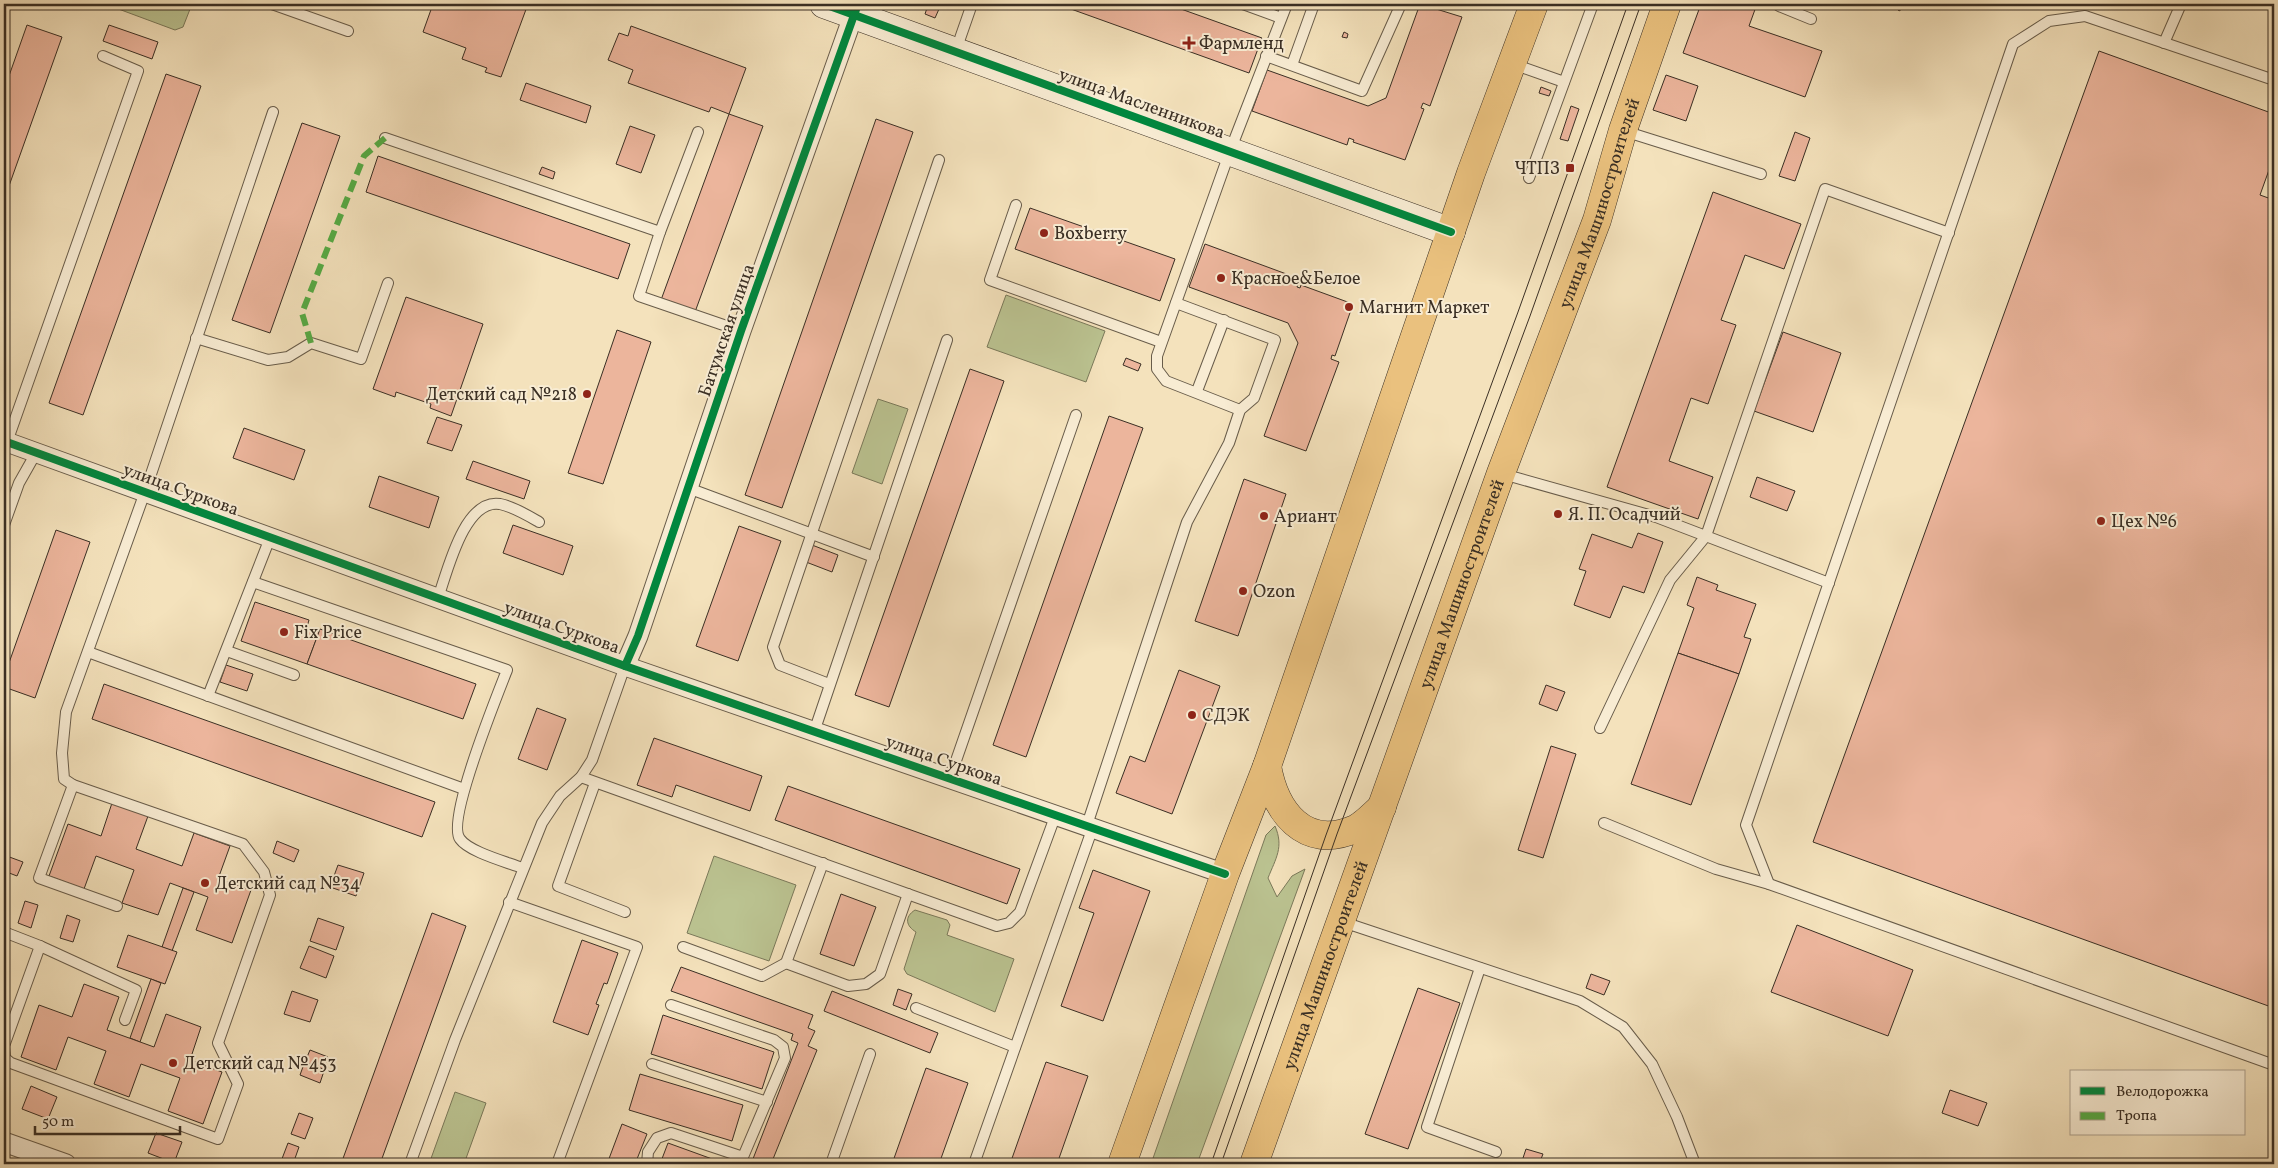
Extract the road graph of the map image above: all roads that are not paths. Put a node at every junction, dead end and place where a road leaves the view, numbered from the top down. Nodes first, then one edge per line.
1 (272, 4) edge
2 (824, 4) edge
3 (972, 4) edge
4 (1243, 4) edge
5 (1287, 4) edge
6 (1314, 4) edge
7 (1401, 4) edge
8 (1534, 4) edge
9 (1593, 4) edge
10 (1668, 4) edge
11 (1780, 4) edge
12 (2181, 4) edge
13 (856, 9) edge
14 (1281, 18) junction
15 (1811, 19) dead end
16 (348, 31) dead end
17 (2164, 43) junction
18 (955, 52) junction
19 (103, 56) dead end
20 (1266, 56) junction
21 (1512, 63) junction
22 (1292, 65) junction
23 (2274, 80) edge
24 (1564, 82) junction
25 (274, 112) dead end
26 (1623, 130) junction
27 (698, 132) dead end
28 (385, 138) dead end
29 (1230, 151) junction
30 (939, 160) dead end
31 (1761, 174) dead end
32 (1529, 178) dead end
33 (1016, 205) dead end
34 (660, 232) junction
35 (1451, 232) junction
36 (1949, 233) junction
37 (388, 284) dead end
38 (1176, 303) junction
39 (1224, 320) junction
40 (741, 331) junction
41 (196, 338) junction
42 (947, 340) dead end
43 (1161, 342) junction
44 (1198, 392) junction
45 (1240, 410) junction
46 (1076, 415) dead end
47 (5, 441) edge
48 (36, 453) junction
49 (1501, 473) junction
50 (688, 488) junction
51 (145, 492) junction
52 (6, 514) edge
53 (539, 522) dead end
54 (4, 525) edge
55 (810, 533) junction
56 (1706, 536) junction
57 (270, 538) junction
58 (874, 557) junction
59 (253, 582) junction
60 (1829, 584) junction
61 (438, 598) junction
62 (227, 651) junction
63 (88, 652) junction
64 (625, 666) junction
65 (294, 675) dead end
66 (829, 684) junction
67 (208, 696) junction
68 (1600, 728) dead end
69 (814, 732) junction
70 (1267, 766) junction
71 (581, 777) junction
72 (950, 778) junction
73 (595, 783) junction
74 (73, 784) junction
75 (464, 789) junction
76 (1382, 807) junction
77 (1056, 814) junction
78 (1604, 823) dead end
79 (1090, 826) junction
80 (823, 863) junction
81 (522, 868) junction
82 (1225, 874) junction
83 (1768, 884) junction
84 (908, 894) junction
85 (509, 902) junction
86 (117, 906) dead end
87 (626, 912) dead end
88 (1341, 921) junction
89 (4, 932) edge
90 (40, 946) junction
91 (683, 947) dead end
92 (786, 963) junction
93 (1480, 968) junction
94 (671, 1005) dead end
95 (916, 1008) dead end
96 (125, 1020) dead end
97 (1015, 1047) junction
98 (870, 1054) dead end
99 (652, 1064) dead end
100 (2274, 1065) edge
101 (767, 1102) junction
102 (4, 1142) edge
103 (1496, 1152) dead end
104 (742, 1161) edge
105 (66, 1164) edge
106 (410, 1164) edge
107 (557, 1164) edge
108 (647, 1164) edge
109 (831, 1164) edge
110 (974, 1164) edge
111 (1122, 1164) edge
112 (1254, 1164) edge
113 (1695, 1164) edge

1 - 16 lane
2 - 13 street, улица Масленникова
3 - 18 lane
4 - 14 lane
5 - 14 lane
6 - 22 lane
7 - 22 lane
8 - 21 main road
9 - 24 lane
10 - 26 main road, улица Машиностроителей
11 - 15 lane
12 - 17 lane
13 - 18 street, улица Масленникова
13 - 40 street, Батумская улица
14 - 20 lane
17 - 23 lane
17 - 36 lane
18 - 29 street, улица Масленникова
19 - 47 lane
20 - 22 lane
20 - 29 lane
21 - 24 lane
21 - 35 main road
24 - 32 lane
25 - 41 lane
26 - 31 lane
26 - 49 main road, улица Машиностроителей
27 - 34 lane
28 - 34 lane
29 - 35 street, улица Масленникова
29 - 38 lane
30 - 55 lane
33 - 43 lane
34 - 40 lane
35 - 70 main road
36 - 56 lane
36 - 60 lane
37 - 41 lane
38 - 39 lane
38 - 43 lane
39 - 44 lane
39 - 45 lane
40 - 50 street, Батумская улица
41 - 51 lane
42 - 58 lane
43 - 44 lane
44 - 45 lane
45 - 79 lane
46 - 72 lane
47 - 48 street, улица Суркова
48 - 51 street, улица Суркова
48 - 52 lane
49 - 56 lane
49 - 76 main road, улица Машиностроителей
50 - 55 lane
50 - 64 street, Батумская улица
51 - 57 street, улица Суркова
51 - 63 lane
52 - 54 lane
53 - 61 lane
55 - 58 lane
55 - 66 lane
56 - 60 lane
56 - 68 lane
57 - 59 lane
57 - 61 street, улица Суркова
58 - 66 lane
59 - 62 lane
59 - 75 lane
60 - 83 lane
61 - 64 street, улица Суркова
62 - 65 lane
62 - 67 lane
63 - 67 lane
63 - 74 lane
64 - 69 street, улица Суркова
64 - 71 lane
66 - 69 lane
67 - 75 lane
69 - 72 street, улица Суркова
70 - 76 main road
70 - 82 main road
71 - 73 lane
71 - 81 lane
72 - 77 street, улица Суркова
73 - 80 lane
73 - 87 lane
74 - 86 lane
74 - 90 lane
75 - 81 lane
76 - 88 main road, улица Машиностроителей
77 - 79 street, улица Суркова
77 - 84 lane
78 - 83 lane
79 - 82 street, улица Суркова
79 - 97 lane
80 - 84 lane
80 - 92 lane
81 - 85 lane
82 - 111 main road
83 - 100 lane
84 - 92 lane
85 - 106 lane
85 - 107 lane
88 - 93 lane
88 - 112 main road, улица Машиностроителей
89 - 90 lane
90 - 96 lane
91 - 92 lane
93 - 103 lane
93 - 113 lane
94 - 101 lane
95 - 97 lane
97 - 110 lane
98 - 109 lane
99 - 101 lane
101 - 104 lane
102 - 105 street
104 - 108 lane

